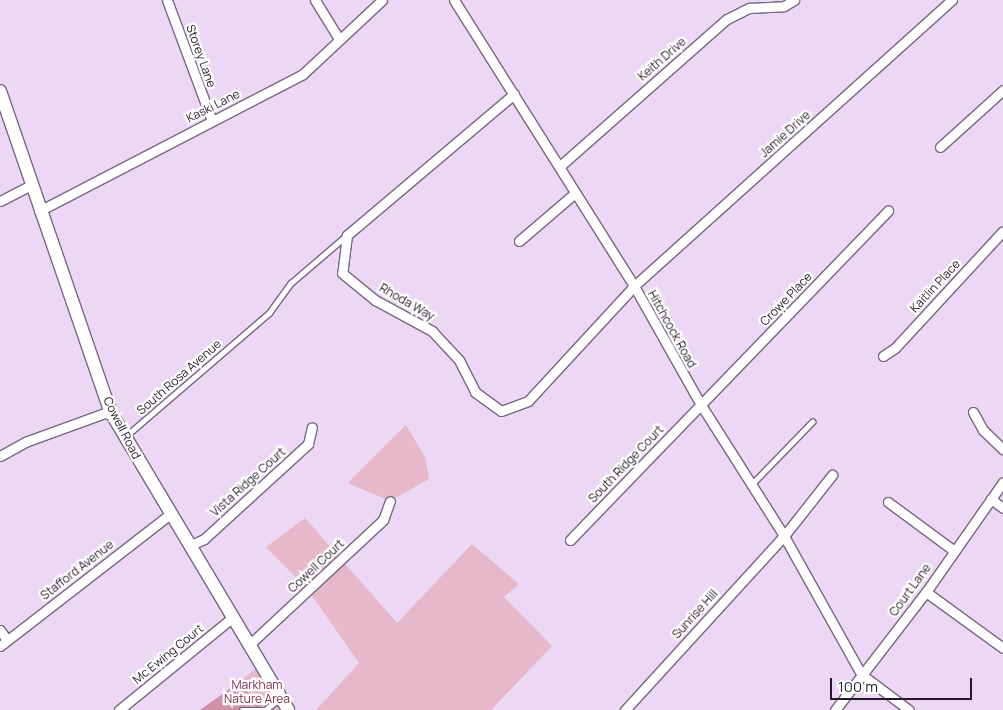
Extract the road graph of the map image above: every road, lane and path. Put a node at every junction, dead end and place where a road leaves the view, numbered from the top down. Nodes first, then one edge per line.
1 (167, 0) edge
2 (315, 0) edge
3 (382, 0) edge
4 (454, 0) edge
5 (794, 0) edge
6 (952, 0) edge
7 (340, 39) junction
8 (1003, 90) edge
9 (0, 91) edge
10 (514, 94) junction
11 (212, 121) junction
12 (940, 147) dead end
13 (560, 166) junction
14 (31, 185) junction
15 (575, 193) junction
16 (0, 200) edge
17 (39, 211) junction
18 (888, 211) dead end
19 (1003, 231) edge
20 (347, 235) junction
21 (519, 240) dead end
22 (634, 286) junction
23 (883, 356) dead end
24 (701, 404) junction
25 (110, 410) junction
26 (973, 412) dead end
27 (812, 422) dead end
28 (312, 427) dead end
29 (125, 437) junction
30 (1003, 449) edge
31 (0, 456) edge
32 (832, 475) dead end
33 (1003, 482) edge
34 (752, 485) junction
35 (992, 499) junction
36 (390, 501) dead end
37 (888, 502) dead end
38 (1003, 508) edge
39 (169, 514) junction
40 (784, 536) junction
41 (570, 540) dead end
42 (190, 546) junction
43 (953, 550) junction
44 (926, 592) junction
45 (232, 618) junction
46 (0, 630) edge
47 (7, 640) junction
48 (250, 644) junction
49 (0, 646) edge
50 (1003, 648) edge
51 (861, 674) junction
52 (282, 697) junction
53 (119, 710) edge
54 (242, 710) edge
55 (265, 710) edge
56 (288, 710) edge
57 (624, 710) edge
58 (835, 710) edge
59 (909, 710) edge

1 - 11 street, Storey Lane
2 - 7 street
3 - 7 street, Kaski Lane
4 - 10 street, Hitchcock Road
5 - 13 street, Keith Drive
6 - 22 street, Jamie Drive
7 - 11 street, Kaski Lane
8 - 12 street
9 - 14 street, Cowell Road
10 - 13 street, Hitchcock Road
10 - 20 street
11 - 17 street, Kaski Lane
13 - 15 street, Hitchcock Road
14 - 16 street
14 - 17 street, Cowell Road
15 - 21 street
15 - 22 street, Hitchcock Road
17 - 25 street, Cowell Road
18 - 24 street, Crowe Place
19 - 23 street, Kaitlin Place
20 - 22 street, Rhoda Way
20 - 29 lane, South Rosa Avenue
22 - 24 street, Hitchcock Road
24 - 34 street, Hitchcock Road
24 - 41 street, South Ridge Court
25 - 29 street, Cowell Road
25 - 31 street
26 - 30 street
27 - 34 lane
28 - 42 street, Vista Ridge Court
29 - 39 street, Cowell Road
32 - 40 street, Sunrise Hill
33 - 35 street, Court Lane
34 - 40 street, Hitchcock Road
35 - 38 street
35 - 43 street, Court Lane
36 - 48 street, Cowell Court
37 - 43 street
39 - 42 street, Cowell Road
39 - 47 street, Stafford Avenue
40 - 51 street, Hitchcock Road
40 - 57 street, Sunrise Hill
42 - 45 street, Cowell Road
43 - 44 street, Court Lane
44 - 50 street
44 - 51 street, Court Lane
45 - 48 street, Cowell Road
45 - 53 street, Mc Ewing Court
46 - 47 street
47 - 49 street, Stafford Avenue
48 - 52 street, Cowell Road
51 - 58 street, Court Lane
51 - 59 street
52 - 55 lane
52 - 56 street, Cowell Road
54 - 55 lane

